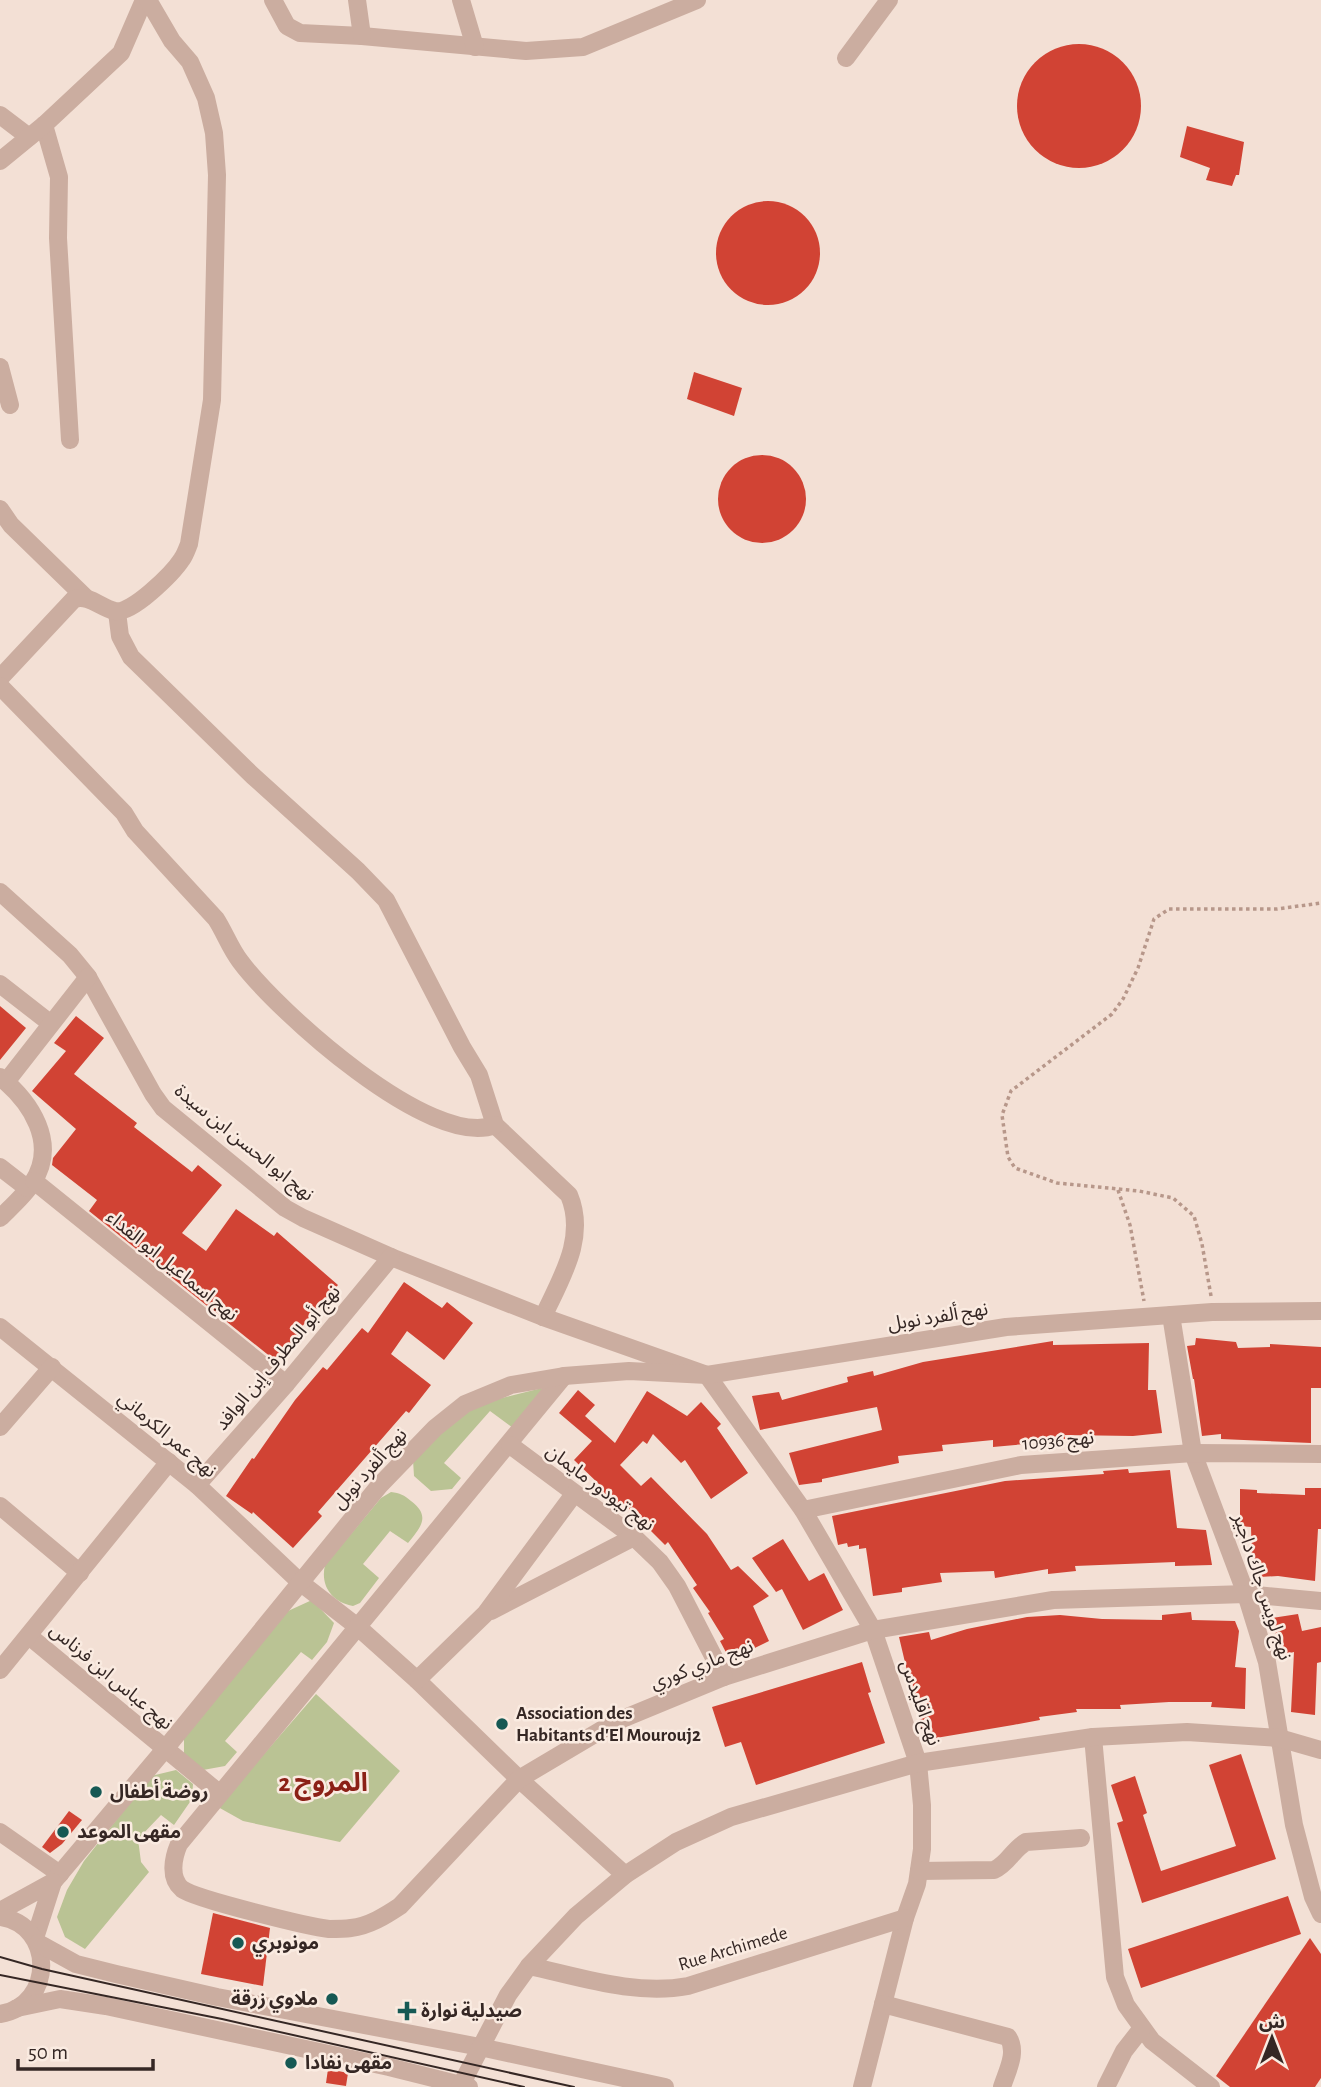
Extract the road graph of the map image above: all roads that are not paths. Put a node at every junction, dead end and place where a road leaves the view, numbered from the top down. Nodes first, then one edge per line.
1 (146, 0) edge
2 (273, 0) edge
3 (357, 0) edge
4 (461, 0) edge
5 (697, 0) edge
6 (889, 0) edge
7 (362, 36) junction
8 (475, 47) junction
9 (846, 58) dead end
10 (0, 115) edge
11 (44, 125) junction
12 (29, 137) junction
13 (0, 161) edge
14 (0, 367) edge
15 (10, 405) dead end
16 (70, 439) dead end
17 (0, 509) edge
18 (86, 598) junction
19 (117, 612) junction
20 (0, 677) edge
21 (0, 685) edge
22 (0, 892) edge
23 (88, 977) junction
24 (0, 984) edge
25 (50, 1023) junction
26 (3, 1080) edge
27 (495, 1125) junction
28 (0, 1167) edge
29 (30, 1185) junction
30 (0, 1219) edge
31 (391, 1257) junction
32 (1321, 1311) edge
33 (1171, 1315) junction
34 (543, 1317) junction
35 (0, 1327) edge
36 (52, 1367) junction
37 (565, 1376) junction
38 (707, 1376) junction
39 (286, 1384) junction
40 (0, 1427) edge
41 (510, 1445) junction
42 (1193, 1453) junction
43 (1321, 1454) edge
44 (169, 1462) junction
45 (197, 1485) junction
46 (574, 1494) junction
47 (0, 1506) edge
48 (803, 1510) junction
49 (634, 1537) junction
50 (80, 1573) junction
51 (300, 1583) junction
52 (1246, 1594) junction
53 (1321, 1601) edge
54 (485, 1614) junction
55 (359, 1628) junction
56 (873, 1630) junction
57 (29, 1636) junction
58 (0, 1670) edge
59 (724, 1677) junction
60 (417, 1680) junction
61 (1093, 1737) junction
62 (1279, 1738) junction
63 (165, 1749) junction
64 (1321, 1750) edge
65 (918, 1763) junction
66 (519, 1779) junction
67 (219, 1793) junction
68 (0, 1832) edge
69 (1081, 1838) dead end
70 (919, 1871) junction
71 (625, 1875) junction
72 (56, 1878) junction
73 (0, 1911) edge
74 (1321, 1914) edge
75 (0, 1917) edge
76 (905, 1918) junction
77 (36, 1940) junction
78 (529, 1966) junction
79 (883, 2004) junction
80 (5, 2013) edge
81 (1142, 2028) junction
82 (480, 2047) junction
83 (464, 2086) edge
84 (665, 2087) edge
85 (862, 2087) edge
86 (1002, 2087) edge
87 (1105, 2087) edge
88 (1211, 2087) edge

1 - 11 street
1 - 19 street
2 - 7 street
3 - 7 street
4 - 8 street
5 - 8 street
6 - 9 street
7 - 8 street
10 - 12 street
11 - 12 street
11 - 16 street
12 - 13 street
14 - 15 street
17 - 18 street
18 - 19 street
18 - 20 street
19 - 27 street
21 - 27 street
22 - 23 street, نهج ابو الحسن ابن سيدة
23 - 25 street
23 - 31 street, نهج ابو الحسن ابن سيدة
24 - 25 street
25 - 26 street
26 - 29 street
27 - 34 street
28 - 29 street, نهج اسماعيل ابو الفداء
29 - 30 street
29 - 39 street, نهج اسماعيل ابو الفداء
31 - 34 street, نهج ابو الحسن ابن سيدة
31 - 39 street, نهج أبو المطرف إبن الوافد
32 - 33 street, نهج ألفرد نوبل
33 - 38 street, نهج ألفرد نوبل
33 - 42 street, نهج لويس جاك داجير
34 - 38 street, نهج ابو الحسن ابن سيدة
35 - 36 street, نهج عمر الكرماني
36 - 40 street
36 - 44 street, نهج عمر الكرماني
37 - 38 street, نهج ألفرد نوبل
37 - 41 street
37 - 51 street, نهج ألفرد نوبل
38 - 48 street, نهج اقليدس
39 - 45 street, نهج أبو المطرف إبن الوافد
41 - 46 street, نهج تيودور مايمان
41 - 55 street
42 - 43 street, نهج 10936
42 - 48 street, نهج 10936
42 - 52 street, نهج لويس جاك داجير
44 - 45 street, نهج عمر الكرماني
44 - 50 street
45 - 51 street, نهج عمر الكرماني
46 - 49 street, نهج تيودور مايمان
46 - 54 street
47 - 50 street
48 - 56 street, نهج اقليدس
49 - 54 street
49 - 59 street, نهج تيودور مايمان
50 - 57 street
51 - 55 street
51 - 63 street, نهج ألفرد نوبل
52 - 53 street, نهج ماري كوري
52 - 56 street, نهج ماري كوري
52 - 62 street, نهج لويس جاك داجير
54 - 60 street
55 - 60 street
55 - 67 street
56 - 59 street, نهج ماري كوري
56 - 65 street, نهج اقليدس
57 - 58 street
57 - 63 street, نهج عباس ابن فرناس
59 - 66 street, نهج ماري كوري
60 - 66 street
61 - 62 street
61 - 65 street
61 - 81 street
62 - 64 street
62 - 74 street, نهج لويس جاك داجير
63 - 67 street
63 - 72 street, نهج ألفرد نوبل
65 - 70 street, نهج اقليدس
65 - 71 street
66 - 67 street, نهج ماري كوري
66 - 71 street
68 - 72 street
69 - 70 street
70 - 76 street, نهج اقليدس
71 - 78 street
72 - 73 street, نهج ألفرد نوبل
72 - 77 street, نهج ألفرد نوبل
75 - 77 street
76 - 78 street, Rue Archimede
76 - 79 street, نهج اقليدس
77 - 80 street
77 - 82 street
78 - 82 street
79 - 85 street, نهج اقليدس
79 - 86 street
80 - 83 street
81 - 87 street
81 - 88 street
82 - 83 street
82 - 84 street

